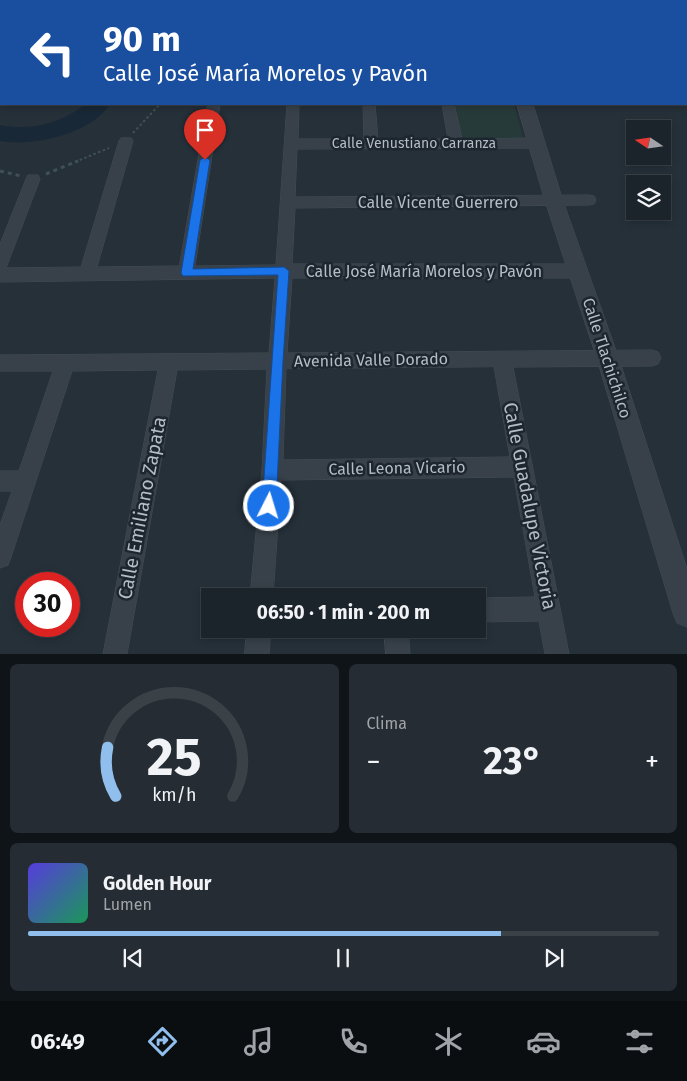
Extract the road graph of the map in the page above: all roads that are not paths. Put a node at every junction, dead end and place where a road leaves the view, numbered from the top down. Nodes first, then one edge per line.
1 (214, 105) edge
2 (293, 105) edge
3 (369, 105) edge
4 (448, 105) edge
5 (525, 105) edge
6 (126, 141) road end
7 (371, 143) junction
8 (456, 143) junction
9 (537, 143) junction
10 (291, 144) junction
11 (33, 178) road end
12 (589, 200) dead end
13 (554, 201) junction
14 (287, 203) junction
15 (0, 264) edge
16 (284, 271) junction
17 (578, 271) junction
18 (87, 273) junction
19 (186, 273) junction
20 (0, 274) edge
21 (652, 358) dead end
22 (502, 359) junction
23 (608, 359) junction
24 (277, 361) junction
25 (0, 362) edge
26 (169, 362) junction
27 (65, 363) junction
28 (522, 467) junction
29 (272, 470) junction
30 (24, 480) junction
31 (0, 481) edge
32 (0, 557) edge
33 (262, 588) edge
34 (549, 608) junction
35 (486, 610) edge
36 (687, 613) edge
37 (258, 638) edge
38 (397, 638) edge
39 (115, 654) edge
40 (257, 654) edge
41 (398, 654) edge
42 (557, 654) edge

1 - 19 street
2 - 10 street
3 - 7 street
4 - 8 street
5 - 9 street, Calle Tlachichilco
6 - 18 street
7 - 8 street, Calle Venustiano Carranza
7 - 10 street, Calle Venustiano Carranza
8 - 9 street, Calle Venustiano Carranza
9 - 13 street, Calle Tlachichilco
10 - 14 street
11 - 15 street
12 - 13 street, Calle Vicente Guerrero
13 - 14 street, Calle Vicente Guerrero
13 - 17 street, Calle Tlachichilco
14 - 16 street
16 - 17 street, Calle José María Morelos y Pavón
16 - 19 street, Calle José María Morelos y Pavón
16 - 24 street
17 - 23 street, Calle Tlachichilco
18 - 19 street, Calle José María Morelos y Pavón
18 - 20 street, Calle José María Morelos y Pavón
21 - 23 street, Avenida Valle Dorado
22 - 23 street, Avenida Valle Dorado
22 - 24 street, Avenida Valle Dorado
22 - 28 street, Calle Guadalupe Victoria
23 - 36 street, Calle Tlachichilco
24 - 26 street, Avenida Valle Dorado
24 - 29 street
25 - 27 street, Avenida Valle Dorado
26 - 27 street, Avenida Valle Dorado
26 - 39 street, Calle Emiliano Zapata
27 - 30 street
28 - 29 street, Calle Leona Vicario
28 - 34 street, Calle Guadalupe Victoria
29 - 33 street
30 - 31 street
30 - 32 street
34 - 35 street
34 - 42 street, Calle Guadalupe Victoria
37 - 40 street
38 - 41 street

